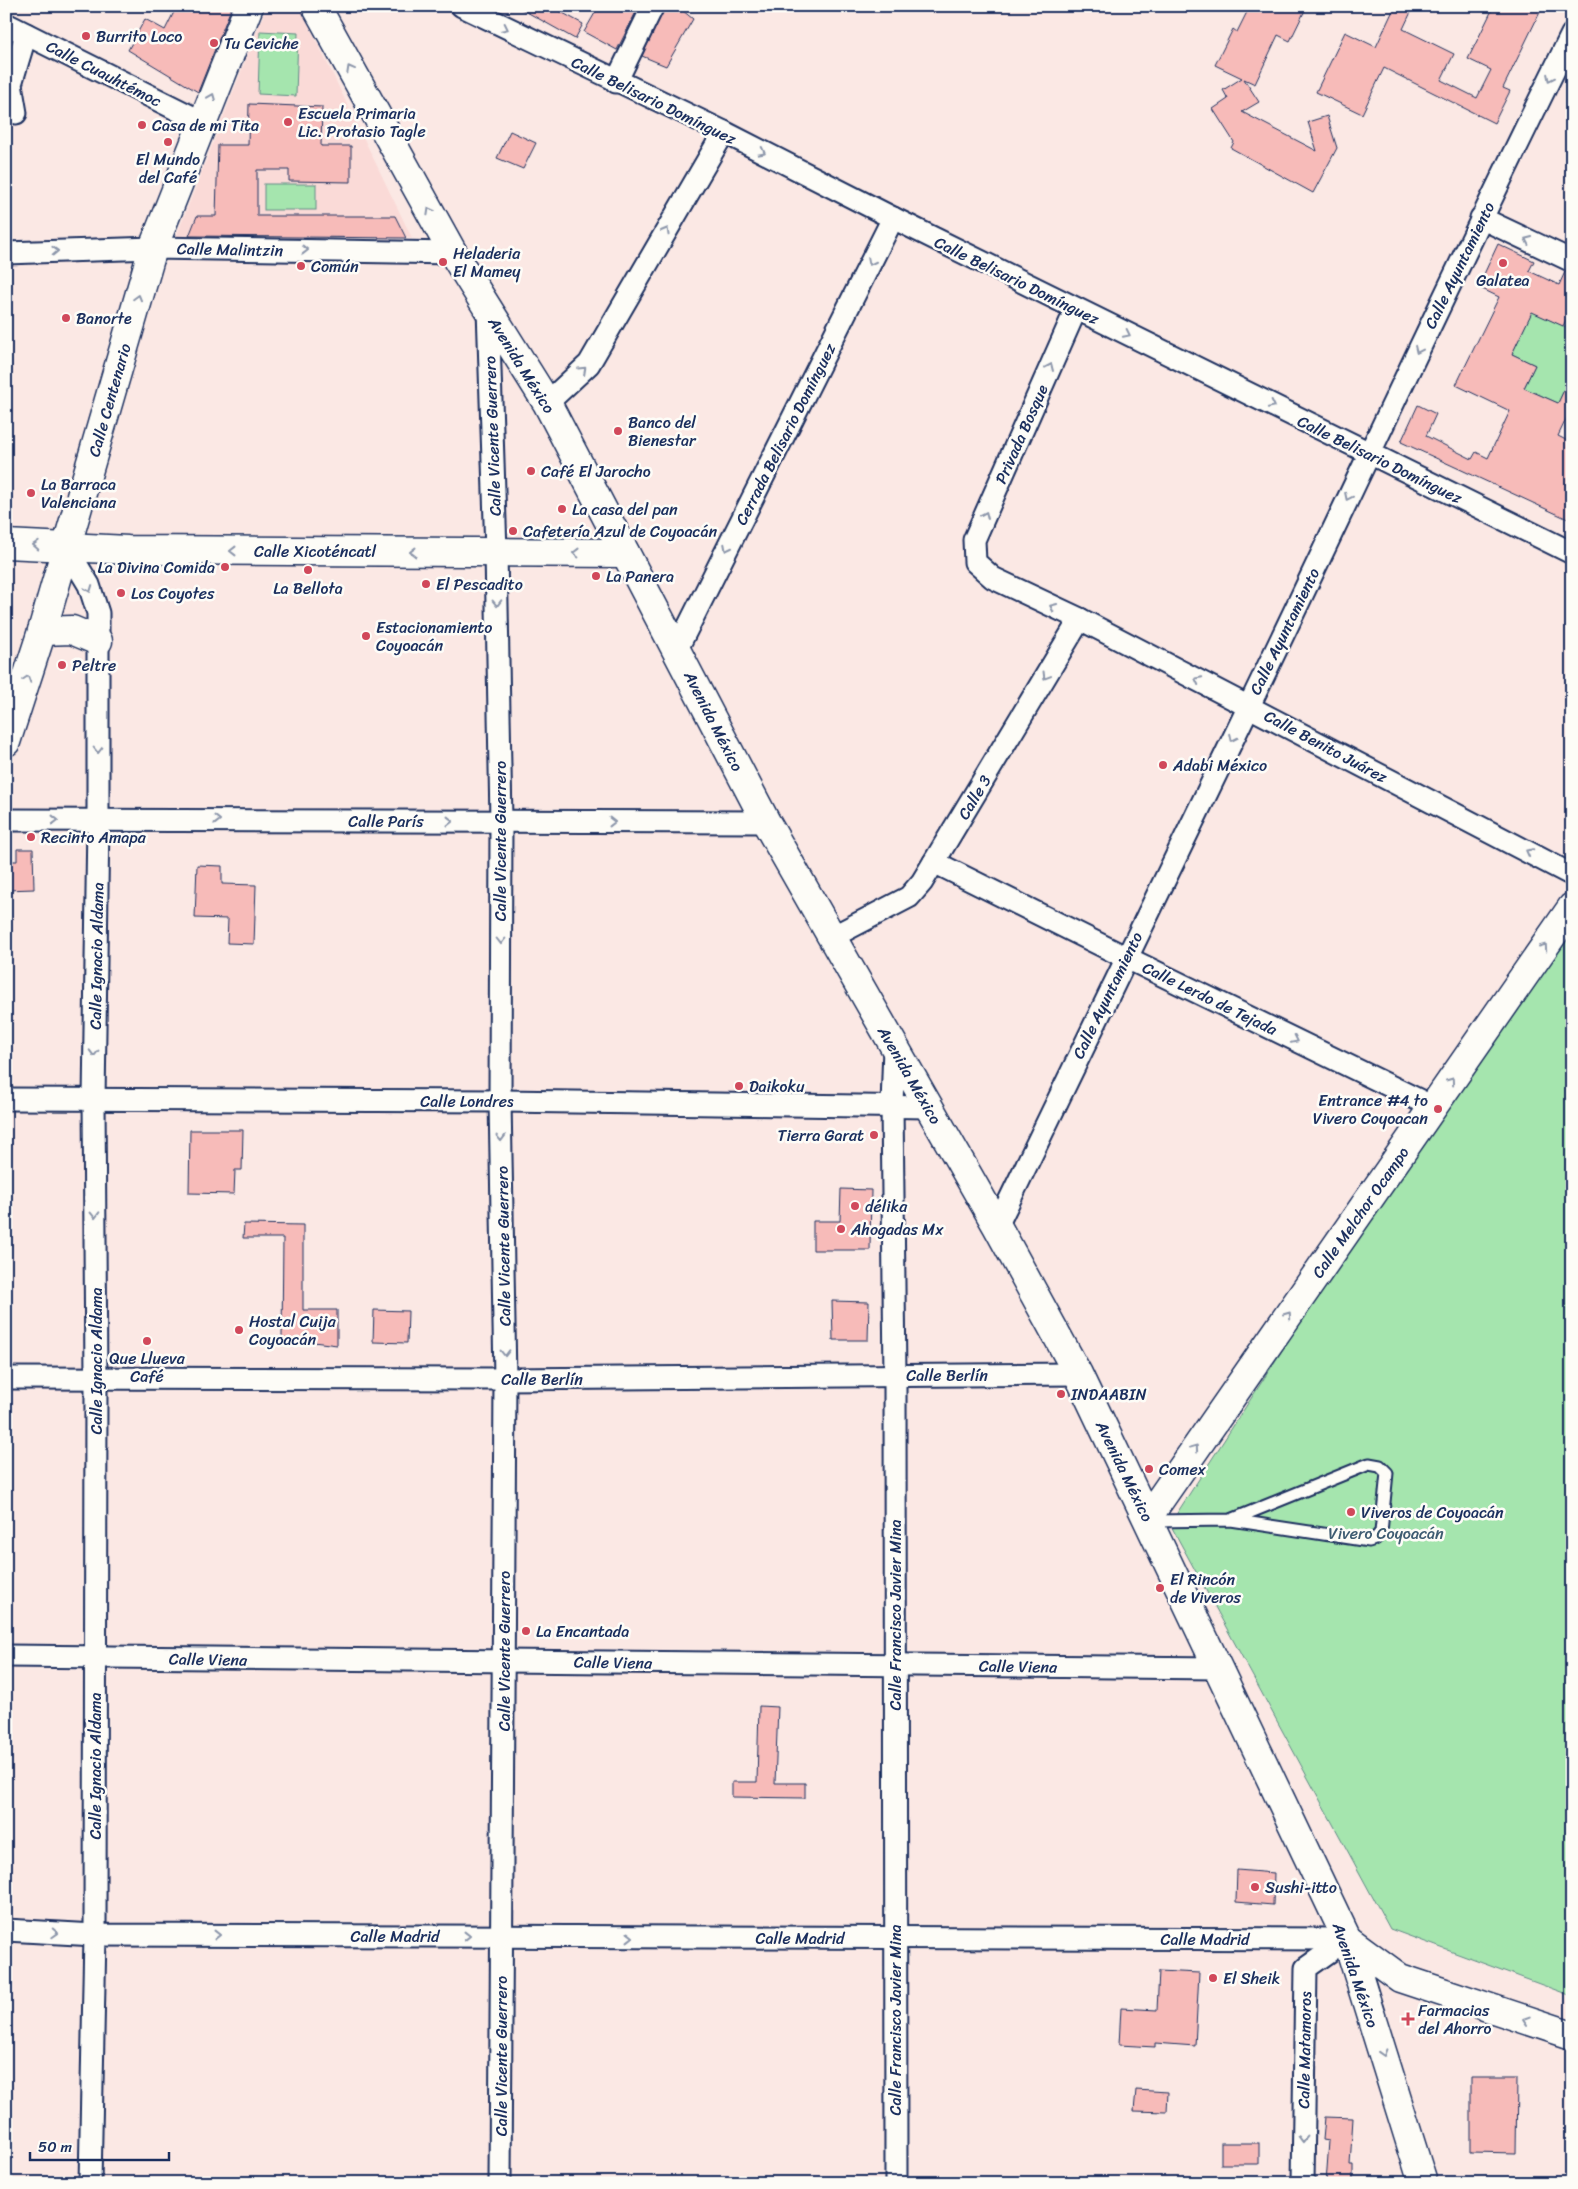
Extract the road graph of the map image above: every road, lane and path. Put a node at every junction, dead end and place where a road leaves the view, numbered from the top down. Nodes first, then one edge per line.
1 (249, 6) edge
2 (316, 6) edge
3 (462, 6) edge
4 (653, 6) edge
5 (6, 24) edge
6 (26, 34) junction
7 (1572, 34) edge
8 (616, 82) junction
9 (16, 113) dead end
10 (202, 122) junction
11 (724, 132) junction
12 (893, 218) junction
13 (1481, 218) junction
14 (153, 248) junction
15 (6, 253) edge
16 (454, 253) junction
17 (1572, 261) edge
18 (1076, 309) junction
19 (488, 310) junction
20 (547, 403) junction
21 (1369, 453) junction
22 (6, 544) edge
23 (66, 547) junction
24 (496, 552) junction
25 (625, 554) junction
26 (1572, 554) edge
27 (975, 562) joint
28 (1080, 619) junction
29 (42, 631) junction
30 (98, 641) junction
31 (677, 649) junction
32 (1248, 706) junction
33 (6, 742) edge
34 (6, 820) edge
35 (98, 820) junction
36 (501, 821) junction
37 (766, 822) junction
38 (934, 862) junction
39 (1572, 875) edge
40 (1572, 907) edge
41 (832, 937) junction
42 (1125, 957) junction
43 (894, 1047) junction
44 (6, 1099) edge
45 (94, 1100) junction
46 (500, 1101) junction
47 (892, 1105) junction
48 (928, 1107) junction
49 (1433, 1107) junction
50 (997, 1226) junction
51 (1078, 1374) junction
52 (895, 1376) junction
53 (6, 1378) edge
54 (96, 1378) junction
55 (506, 1379) junction
56 (1149, 1519) junction
57 (1230, 1520) junction
58 (6, 1656) edge
59 (96, 1658) junction
60 (504, 1662) junction
61 (895, 1665) junction
62 (1219, 1668) junction
63 (6, 1930) edge
64 (95, 1935) junction
65 (502, 1936) junction
66 (895, 1938) junction
67 (1347, 1939) junction
68 (1572, 2035) edge
69 (90, 2183) edge
70 (500, 2183) edge
71 (896, 2183) edge
72 (1302, 2183) edge
73 (1423, 2183) edge

10 -> 1 street, Calle Centenario
16 -> 2 street, Avenida México
3 -> 8 street, Calle Belisario Domínguez
4 - 8 street
5 - 6 street, Calle Cuauhtémoc
6 - 9 street
6 - 10 street, Calle Cuauhtémoc
7 -> 13 street, Calle Ayuntamiento
8 - 11 street, Calle Belisario Domínguez
10 - 14 street, Calle Centenario
11 -> 12 street, Calle Belisario Domínguez
20 -> 11 street
12 - 18 street, Calle Belisario Domínguez
12 -> 31 street, Cerrada Belisario Domínguez
17 -> 13 street
13 -> 21 street, Calle Ayuntamiento
15 -> 14 street, Calle Malintzin
14 -> 16 street, Calle Malintzin
23 -> 14 street, Calle Centenario
16 - 19 street, Avenida México
18 -> 21 street, Calle Belisario Domínguez
27 -> 18 street, Privada Bosque
19 - 20 street, Avenida México
19 - 24 street, Calle Vicente Guerrero
20 - 25 street, Avenida México
21 - 26 street, Calle Belisario Domínguez
21 -> 32 street, Calle Ayuntamiento
23 -> 22 street, Calle Xicoténcatl
24 -> 23 street, Calle Xicoténcatl
23 - 29 street, Calle Centenario
23 -> 30 street, Calle Ignacio Aldama
25 -> 24 street, Calle Xicoténcatl
24 -> 36 street, Calle Vicente Guerrero
25 - 31 street, Avenida México
28 -> 27 street, Calle Benito Juárez
32 -> 28 street, Calle Benito Juárez
28 -> 38 street, Calle 3
29 - 30 street
33 -> 29 street, Calle Centenario
30 -> 35 street, Calle Ignacio Aldama
31 - 37 street, Avenida México
39 -> 32 street, Calle Benito Juárez
32 -> 42 street, Calle Ayuntamiento
34 -> 35 street, Calle París
35 -> 36 street, Calle París
35 -> 45 street, Calle Ignacio Aldama
36 -> 37 street, Calle París
36 -> 46 street, Calle Vicente Guerrero
37 - 41 street, Avenida México
38 - 41 street, Calle 3
38 - 42 street, Calle Lerdo de Tejada
49 -> 40 street, Calle Melchor Ocampo
41 - 43 street, Avenida México
42 -> 49 street, Calle Lerdo de Tejada
42 - 50 street, Calle Ayuntamiento
43 - 47 street, Calle Francisco Javier Mina
43 - 48 street, Avenida México
44 - 45 street, Calle Londres
45 - 46 street, Calle Londres
45 -> 54 street, Calle Ignacio Aldama
46 - 47 street, Calle Londres
46 -> 55 street, Calle Vicente Guerrero
47 - 48 street, Calle Londres
47 - 52 street, Calle Francisco Javier Mina
48 - 50 street, Avenida México
56 -> 49 street, Calle Melchor Ocampo
50 - 51 street, Avenida México
51 - 52 street, Calle Berlín
51 - 56 street, Avenida México
52 - 55 street, Calle Berlín
52 - 61 street, Calle Francisco Javier Mina
53 - 54 street, Calle Berlín
54 - 55 street, Calle Berlín
54 - 59 street, Calle Ignacio Aldama
55 - 60 street, Calle Vicente Guerrero
56 - 57 lane
56 - 62 street, Avenida México
57 - 57 lane
58 - 59 street, Calle Viena
59 - 60 street, Calle Viena
59 - 64 street, Calle Ignacio Aldama
60 - 61 street, Calle Viena
60 - 65 street, Calle Vicente Guerrero
61 - 62 street, Calle Viena
61 - 66 street, Calle Francisco Javier Mina
62 - 67 street, Avenida México
63 -> 64 street, Calle Madrid
64 -> 65 street, Calle Madrid
64 - 69 street, Calle Ignacio Aldama
65 -> 66 street, Calle Madrid
65 - 70 street, Calle Vicente Guerrero
66 - 67 street, Calle Madrid
66 - 71 street, Calle Francisco Javier Mina
68 -> 67 street
67 -> 72 street, Calle Matamoros
67 -> 73 street, Avenida México

